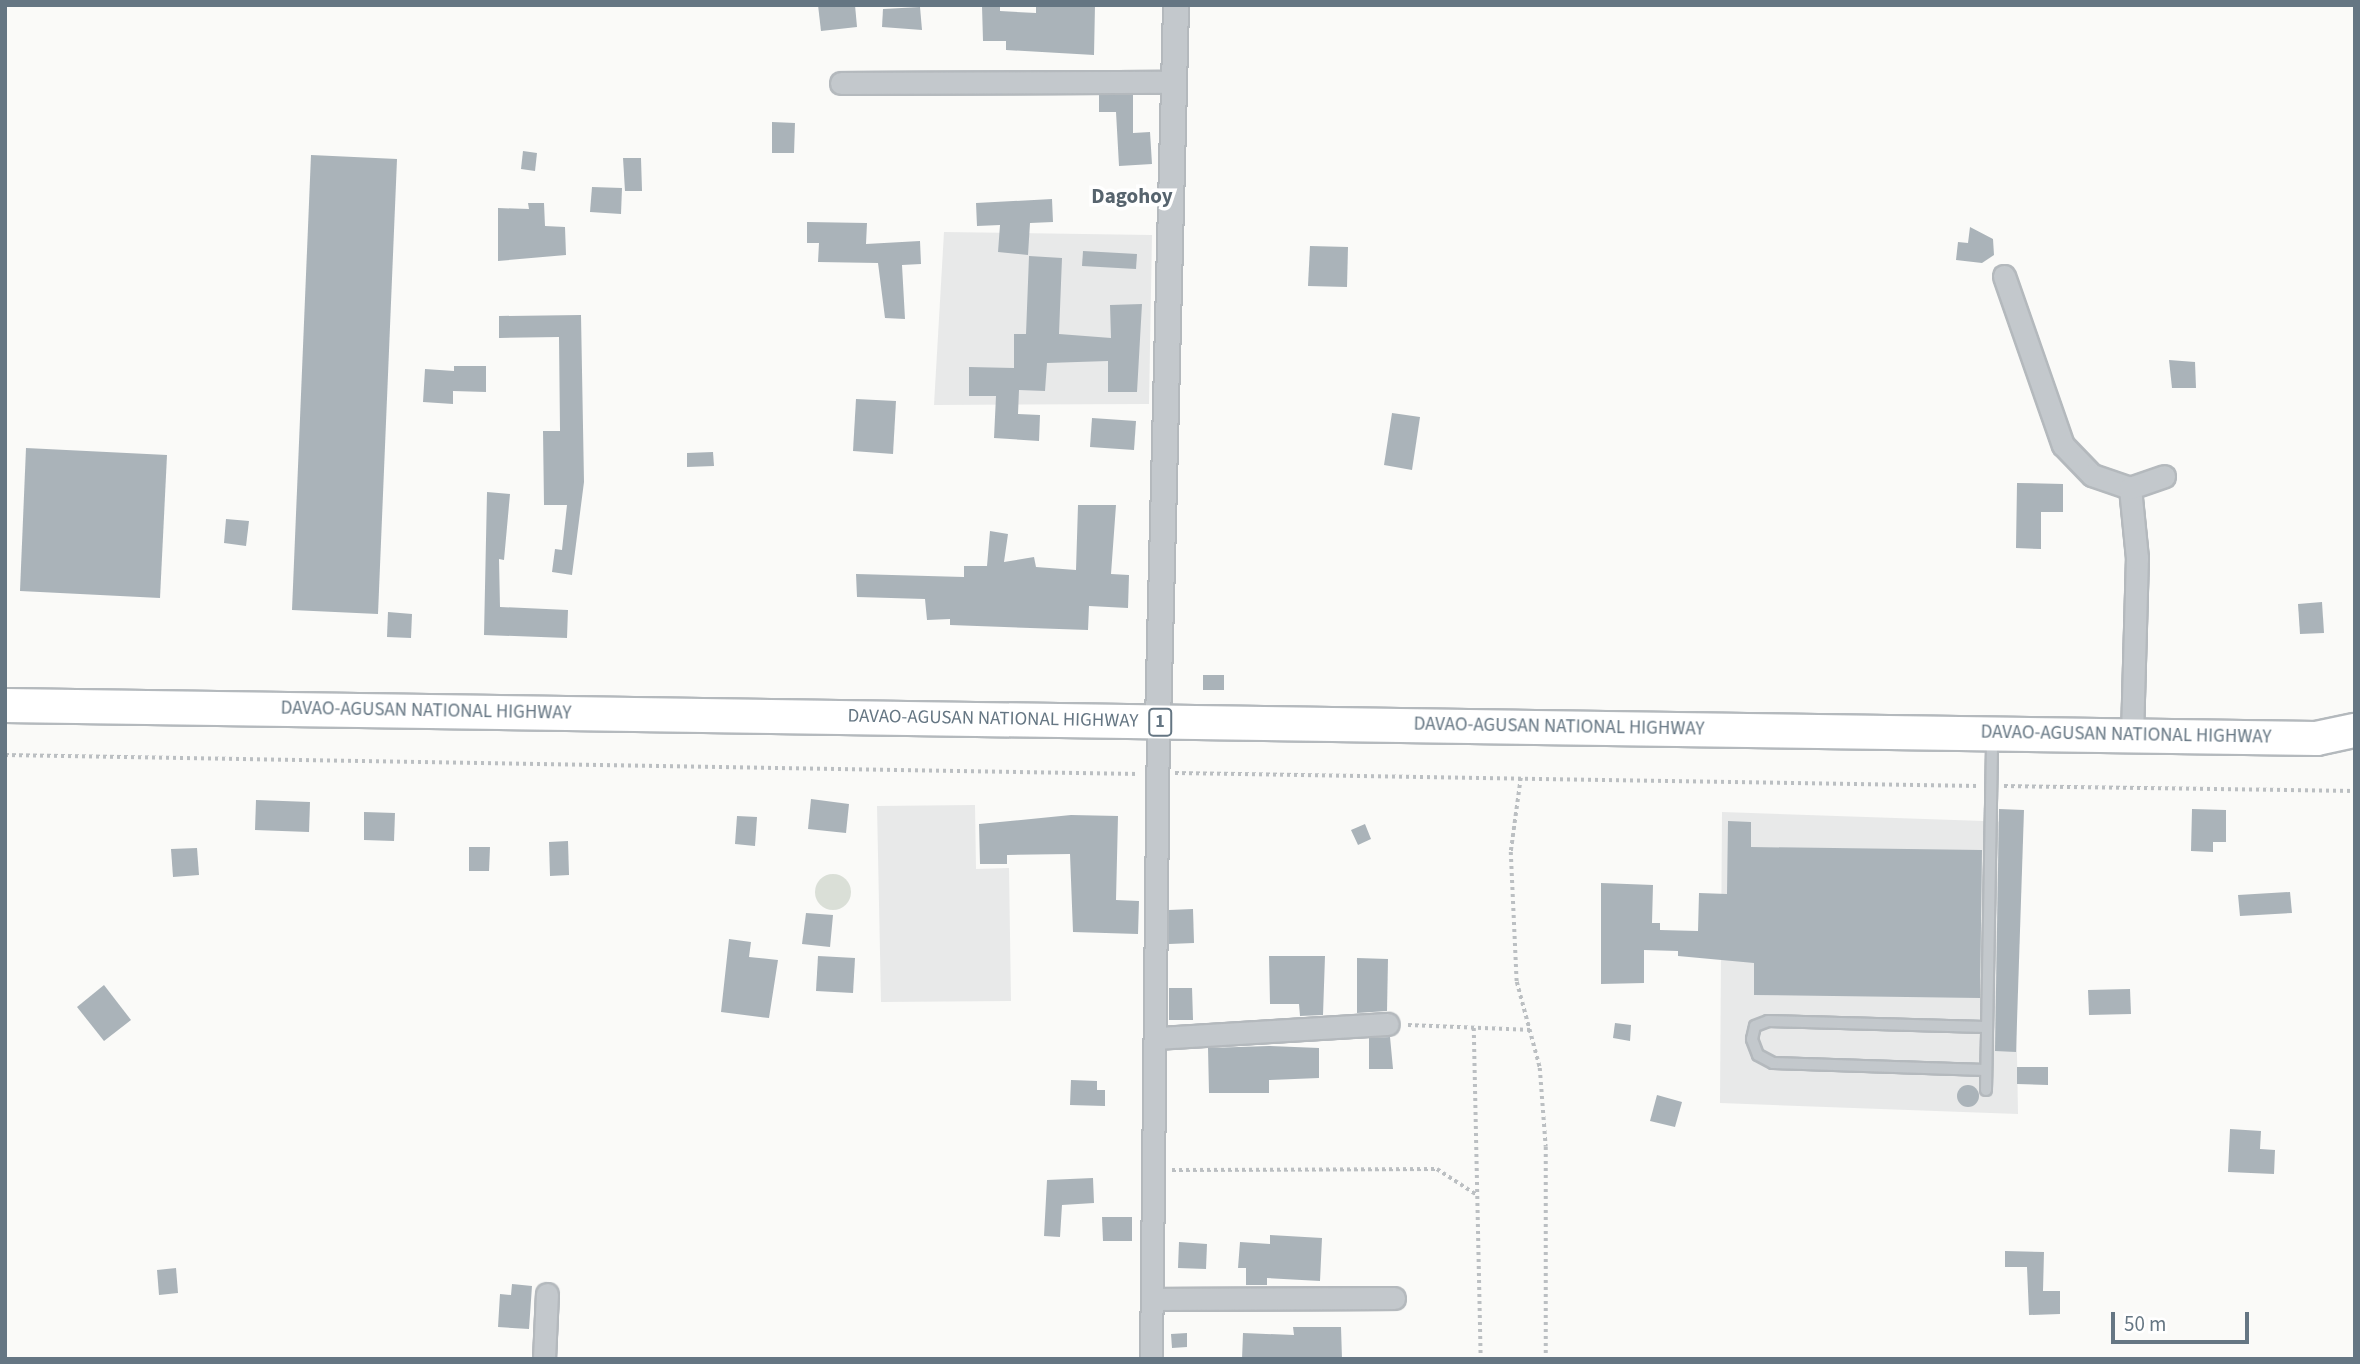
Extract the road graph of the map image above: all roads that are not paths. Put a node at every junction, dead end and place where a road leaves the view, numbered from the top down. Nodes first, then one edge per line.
1 (1176, 5) edge
2 (1174, 82) junction
3 (841, 83) dead end
4 (2004, 276) dead end
5 (2164, 476) dead end
6 (2130, 488) junction
7 (5, 705) edge
8 (1158, 722) junction
9 (2355, 730) edge
10 (1992, 734) junction
11 (2132, 735) junction
12 (2316, 738) junction
13 (2355, 747) edge
14 (1388, 1024) road end
15 (1985, 1027) junction
16 (1157, 1038) junction
17 (1985, 1070) junction
18 (1986, 1090) dead end
19 (547, 1294) dead end
20 (1394, 1298) dead end
21 (1152, 1299) junction
22 (544, 1359) edge
23 (1151, 1359) edge

1 - 2 street
2 - 3 street
2 - 8 street
4 - 6 street
5 - 6 street
6 - 11 street
7 - 8 highway, DAVAO-AGUSAN NATIONAL HIGHWAY / 1
8 - 10 highway, DAVAO-AGUSAN NATIONAL HIGHWAY / 1
8 - 16 street
9 - 12 highway, DAVAO-AGUSAN NATIONAL HIGHWAY / 1
10 - 11 highway, DAVAO-AGUSAN NATIONAL HIGHWAY / 1
10 - 15 lane
11 - 12 highway, DAVAO-AGUSAN NATIONAL HIGHWAY / 1
12 - 13 highway, DAVAO-AGUSAN NATIONAL HIGHWAY / 1
14 - 16 street
15 - 17 lane
15 - 17 lane
16 - 21 street
17 - 18 lane
19 - 22 street
20 - 21 street
21 - 23 street

